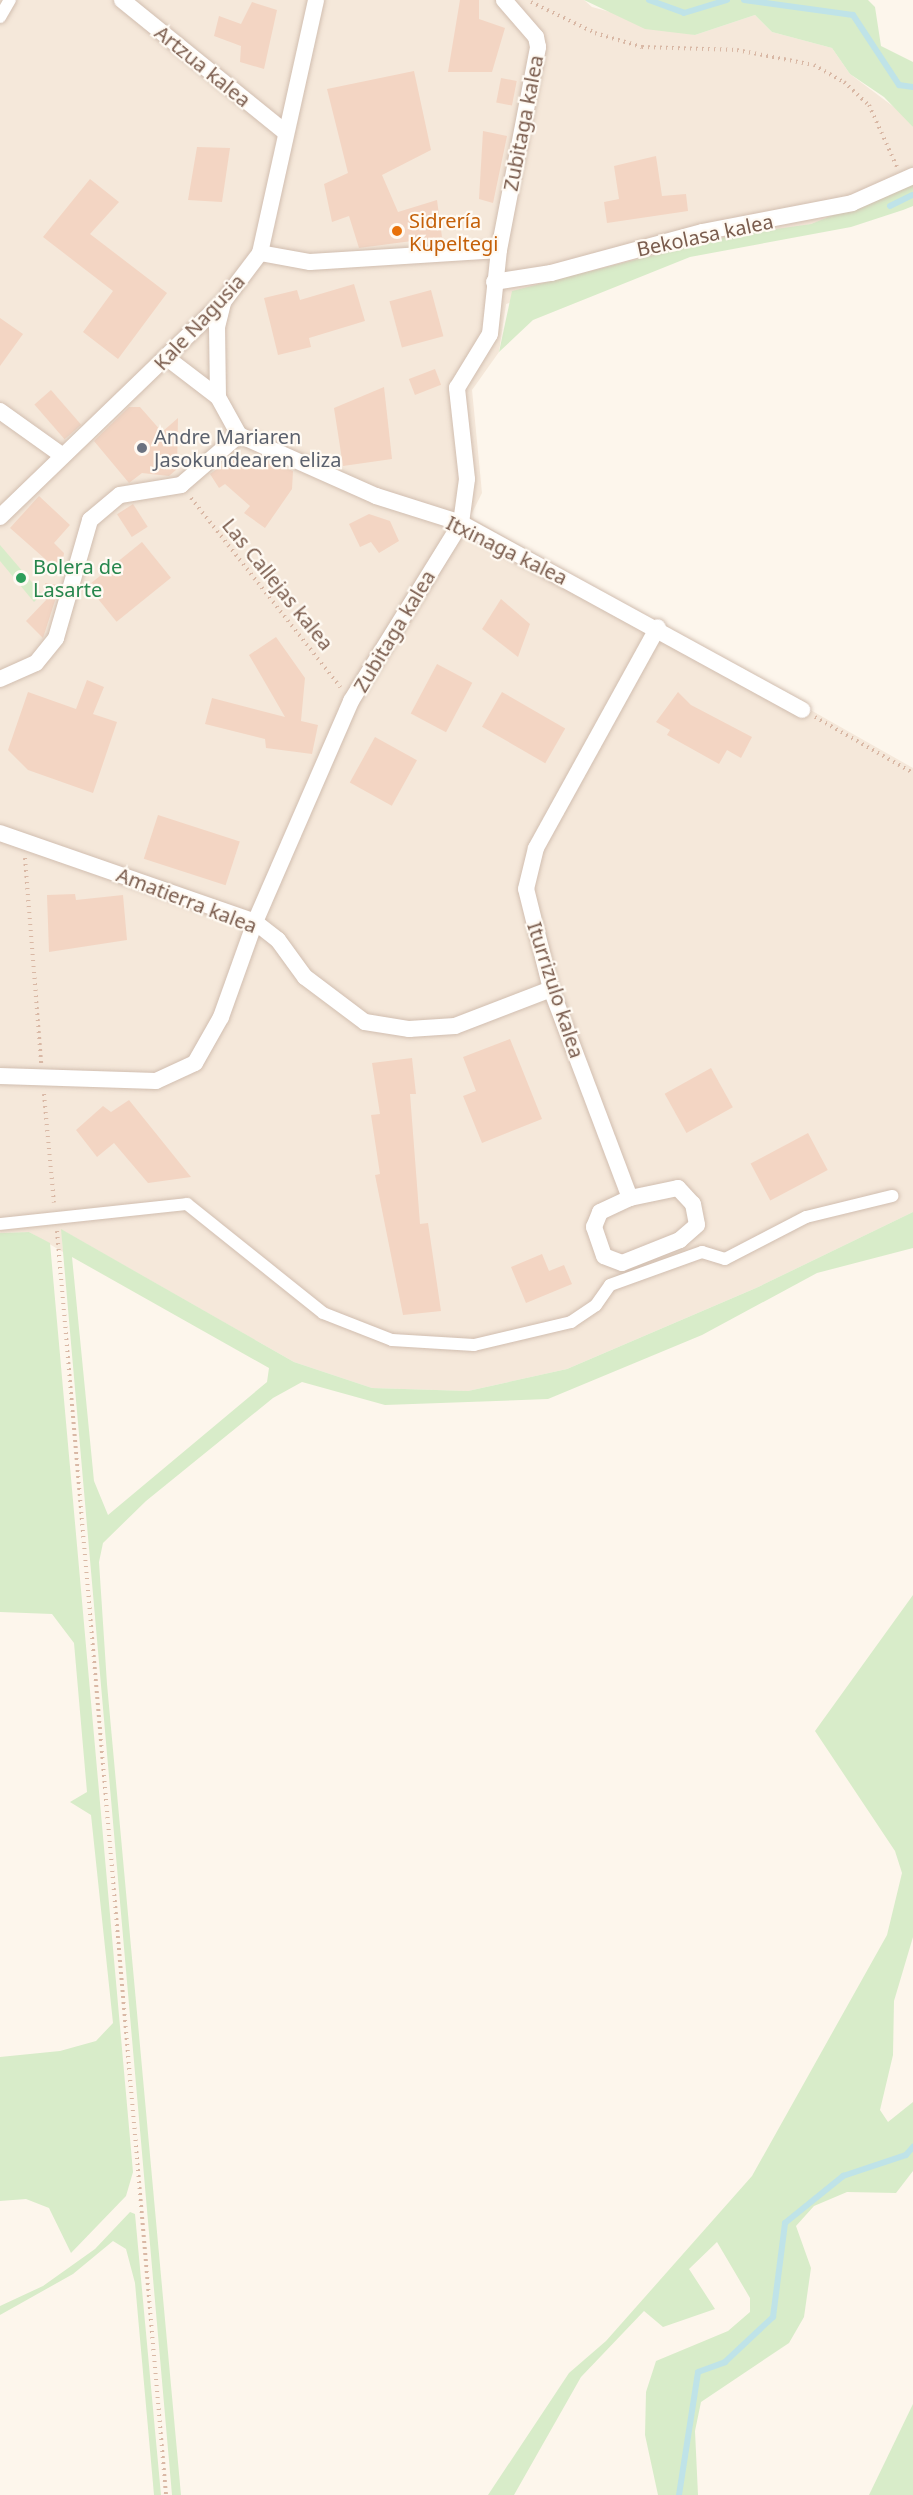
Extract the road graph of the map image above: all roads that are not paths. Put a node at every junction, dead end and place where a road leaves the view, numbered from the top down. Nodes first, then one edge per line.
1 (10, 0) edge
2 (122, 0) edge
3 (316, 0) edge
4 (504, 0) edge
5 (0, 17) edge
6 (284, 131) junction
7 (908, 179) edge
8 (499, 250) junction
9 (260, 253) junction
10 (494, 282) junction
11 (223, 302) junction
12 (167, 358) junction
13 (218, 397) junction
14 (0, 411) edge
15 (239, 435) junction
16 (63, 456) junction
17 (0, 517) edge
18 (461, 523) junction
19 (658, 627) junction
20 (0, 680) edge
21 (802, 710) road end
22 (0, 833) edge
23 (255, 922) junction
24 (551, 989) junction
25 (0, 1076) edge
26 (892, 1196) dead end
27 (630, 1198) junction
28 (0, 1224) edge

1 - 5 street
2 - 6 street, Artzua kalea
3 - 6 street, Kale Nagusia
4 - 8 street, Zubitaga kalea
6 - 9 street, Kale Nagusia
7 - 10 street, Bekolasa kalea
8 - 9 street
8 - 10 street, Zubitaga kalea
9 - 11 street, Kale Nagusia
10 - 18 street, Zubitaga kalea
11 - 12 street, Kale Nagusia
11 - 13 street
12 - 13 street
12 - 16 street, Kale Nagusia
13 - 15 street
14 - 16 street
15 - 18 street, Itxinaga kalea
15 - 20 street
16 - 17 street, Kale Nagusia
18 - 19 street, Itxinaga kalea
18 - 23 street, Zubitaga kalea
19 - 21 street, Itxinaga kalea
19 - 24 street, Iturrizulo kalea
22 - 23 street, Amatierra kalea
23 - 24 street, Amatierra kalea
23 - 25 street, Zubitaga kalea
24 - 27 street, Iturrizulo kalea
26 - 28 street
27 - 27 street

